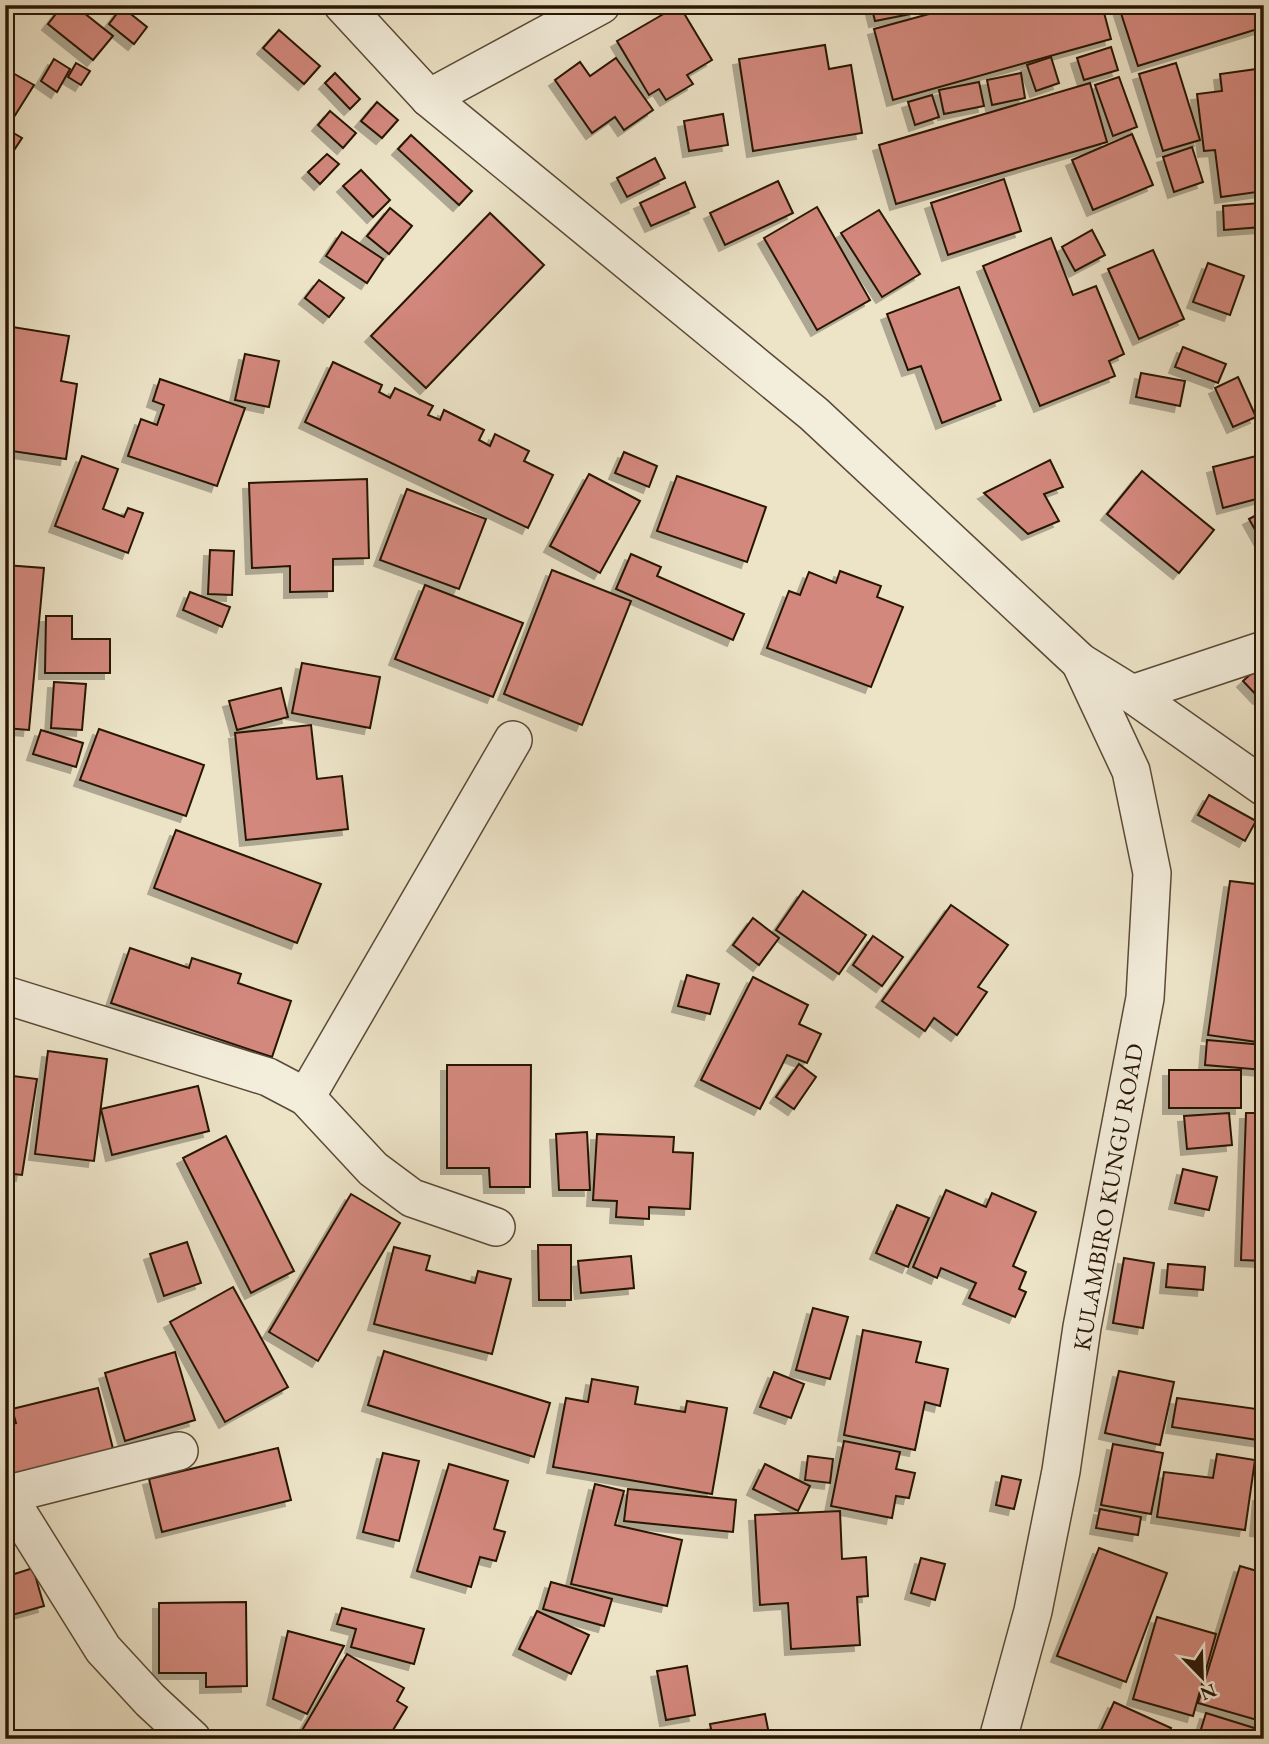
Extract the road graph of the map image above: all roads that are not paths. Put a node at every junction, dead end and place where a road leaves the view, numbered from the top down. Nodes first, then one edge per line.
1 (343, 5) edge
2 (601, 5) edge
3 (429, 97) junction
4 (1264, 650) edge
5 (1080, 662) junction
6 (1132, 694) junction
7 (513, 740) dead end
8 (1264, 787) edge
9 (5, 995) edge
10 (306, 1097) junction
11 (496, 1227) dead end
12 (179, 1451) dead end
13 (6, 1495) edge
14 (192, 1739) edge
15 (998, 1739) edge

1 - 3 street
2 - 3 street
3 - 5 street
4 - 6 street
5 - 6 street
5 - 15 street, KULAMBIRO KUNGU ROAD
6 - 8 street
7 - 10 street
9 - 10 street
10 - 11 street
12 - 13 street
13 - 14 street

